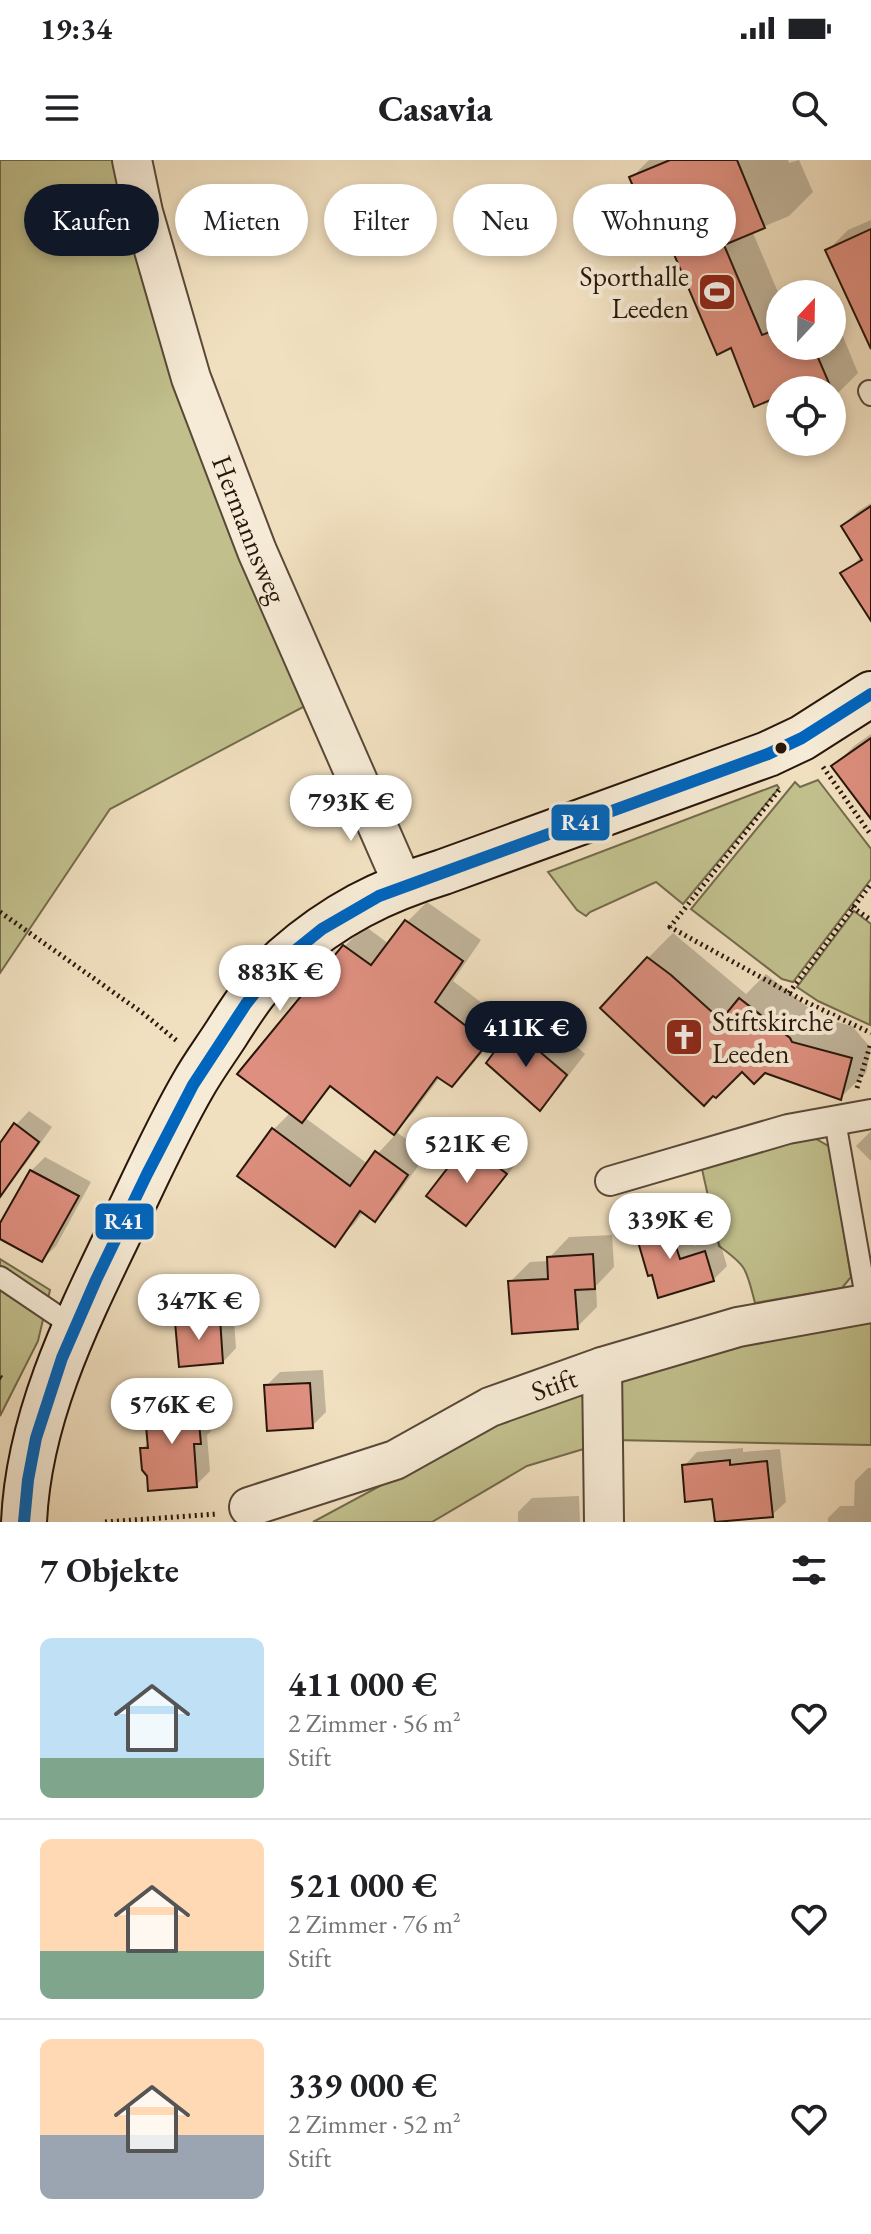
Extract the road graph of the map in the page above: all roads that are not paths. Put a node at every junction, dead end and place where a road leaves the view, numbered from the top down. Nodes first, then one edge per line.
1 (132, 160) edge
2 (871, 694) edge
3 (403, 884) junction
4 (871, 1114) edge
5 (835, 1121) junction
6 (610, 1181) dead end
7 (0, 1277) edge
8 (869, 1303) edge
9 (74, 1327) junction
10 (602, 1367) junction
11 (249, 1507) road end
12 (16, 1517) edge
13 (604, 1522) edge

1 - 3 street, Hermannsweg
2 - 3 main road
3 - 9 main road
4 - 5 street
5 - 6 street
5 - 8 lane
7 - 9 lane
8 - 10 street, Stift
9 - 12 main road
10 - 11 street, Stift
10 - 13 street

